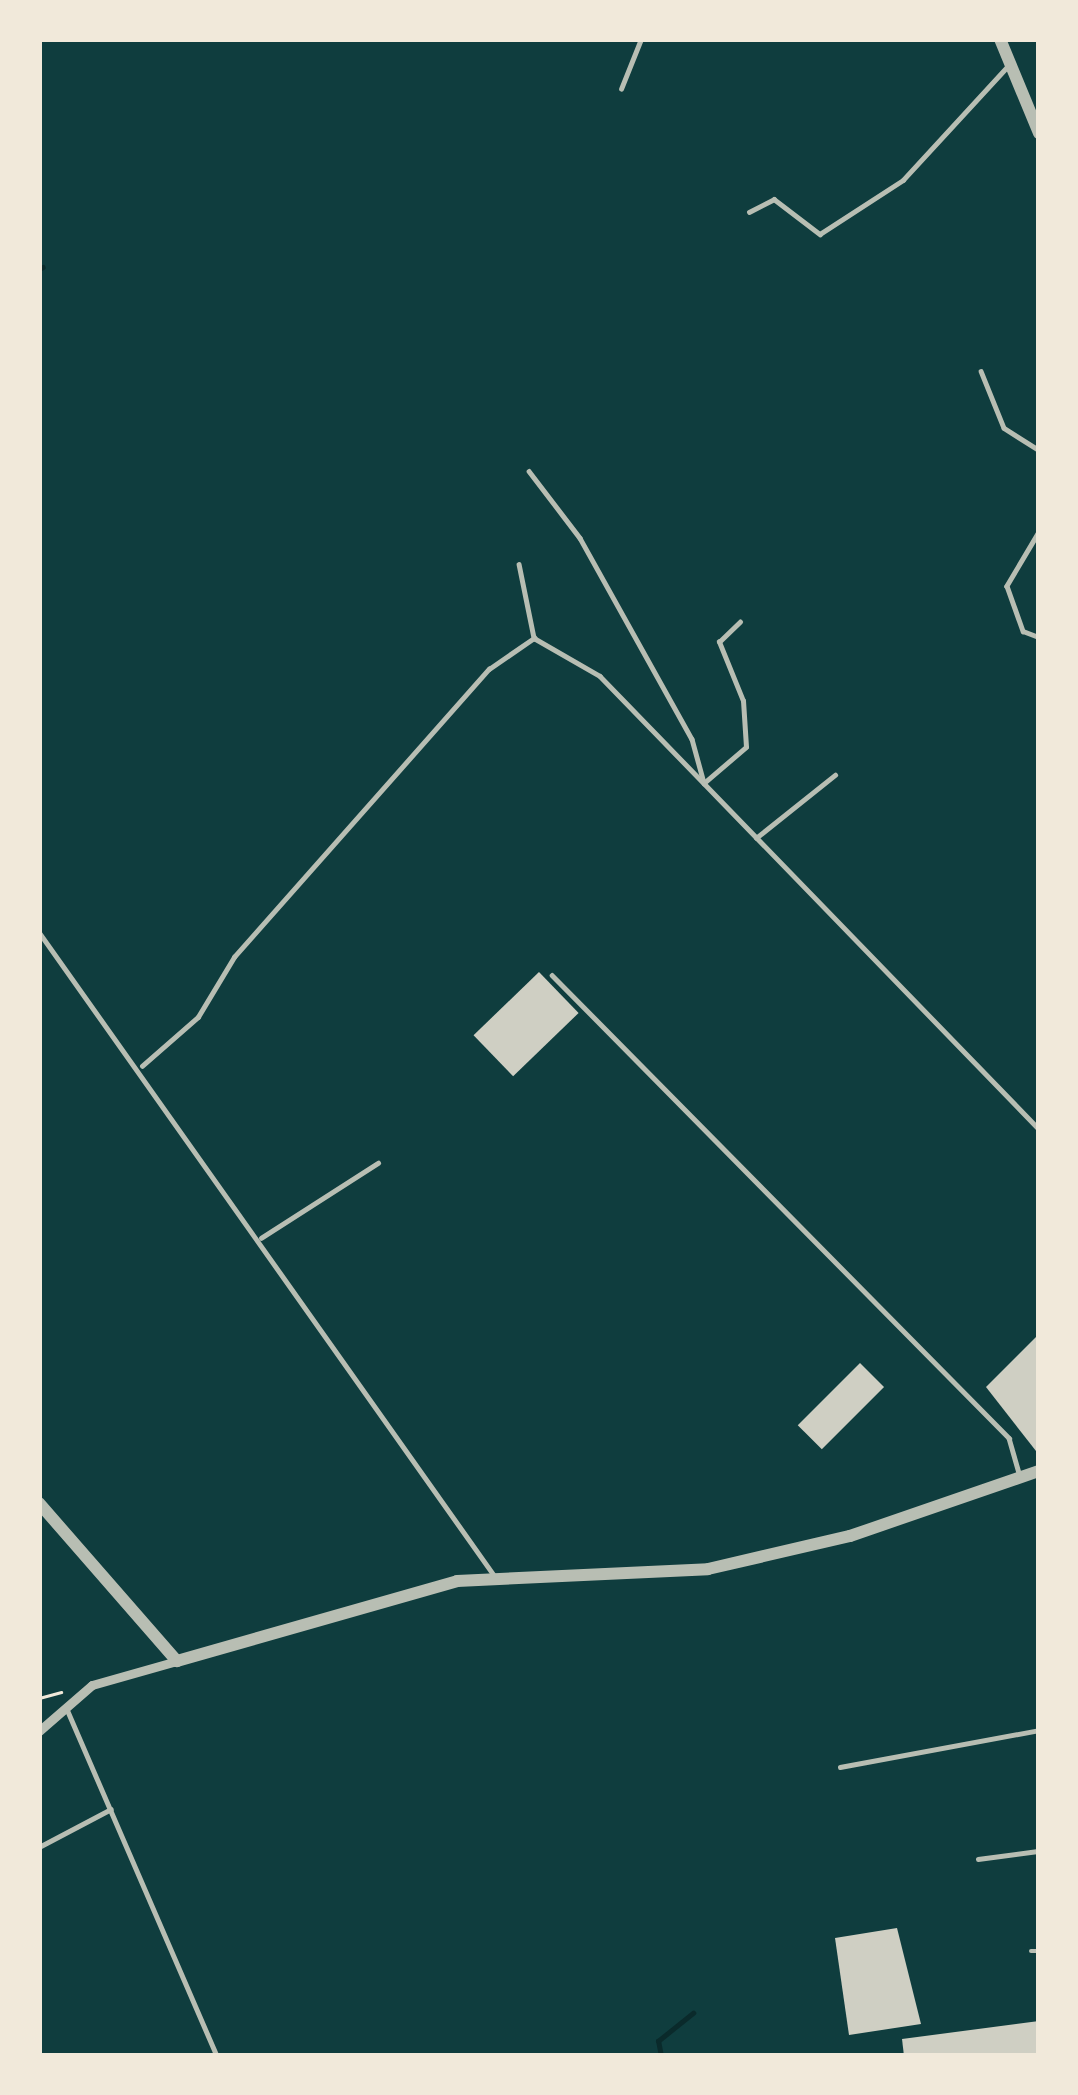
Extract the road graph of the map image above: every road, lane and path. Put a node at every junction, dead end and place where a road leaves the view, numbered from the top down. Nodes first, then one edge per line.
1 (641, 39) edge
2 (1000, 39) edge
3 (1008, 66) junction
4 (621, 89) dead end
5 (1039, 133) edge
6 (749, 212) dead end
7 (981, 371) dead end
8 (1039, 450) edge
9 (530, 471) dead end
10 (1039, 532) edge
11 (519, 564) dead end
12 (740, 622) dead end
13 (1039, 637) edge
14 (534, 638) junction
15 (835, 775) dead end
16 (704, 783) junction
17 (757, 838) junction
18 (39, 932) edge
19 (553, 975) dead end
20 (142, 1066) junction
21 (1039, 1129) edge
22 (378, 1163) dead end
23 (261, 1238) junction
24 (1039, 1471) edge
25 (1020, 1476) junction
26 (39, 1503) edge
27 (494, 1574) junction
28 (177, 1661) junction
29 (66, 1707) junction
30 (1039, 1730) edge
31 (39, 1731) edge
32 (840, 1767) dead end
33 (110, 1810) junction
34 (39, 1847) edge
35 (1039, 1851) edge
36 (977, 1859) dead end
37 (217, 2056) edge

1 - 4 lane
2 - 3 street
3 - 5 street
3 - 6 lane
7 - 8 lane
9 - 16 lane
10 - 13 lane
11 - 14 lane
12 - 16 lane
14 - 16 lane
14 - 20 lane
15 - 17 lane
16 - 17 lane
17 - 21 lane
18 - 20 lane
19 - 25 lane
20 - 23 lane
22 - 23 lane
23 - 27 lane
24 - 25 street
25 - 27 street
26 - 28 street
27 - 28 street
28 - 29 street
29 - 31 street
29 - 33 lane
30 - 32 lane
33 - 34 lane
33 - 37 lane
35 - 36 lane

